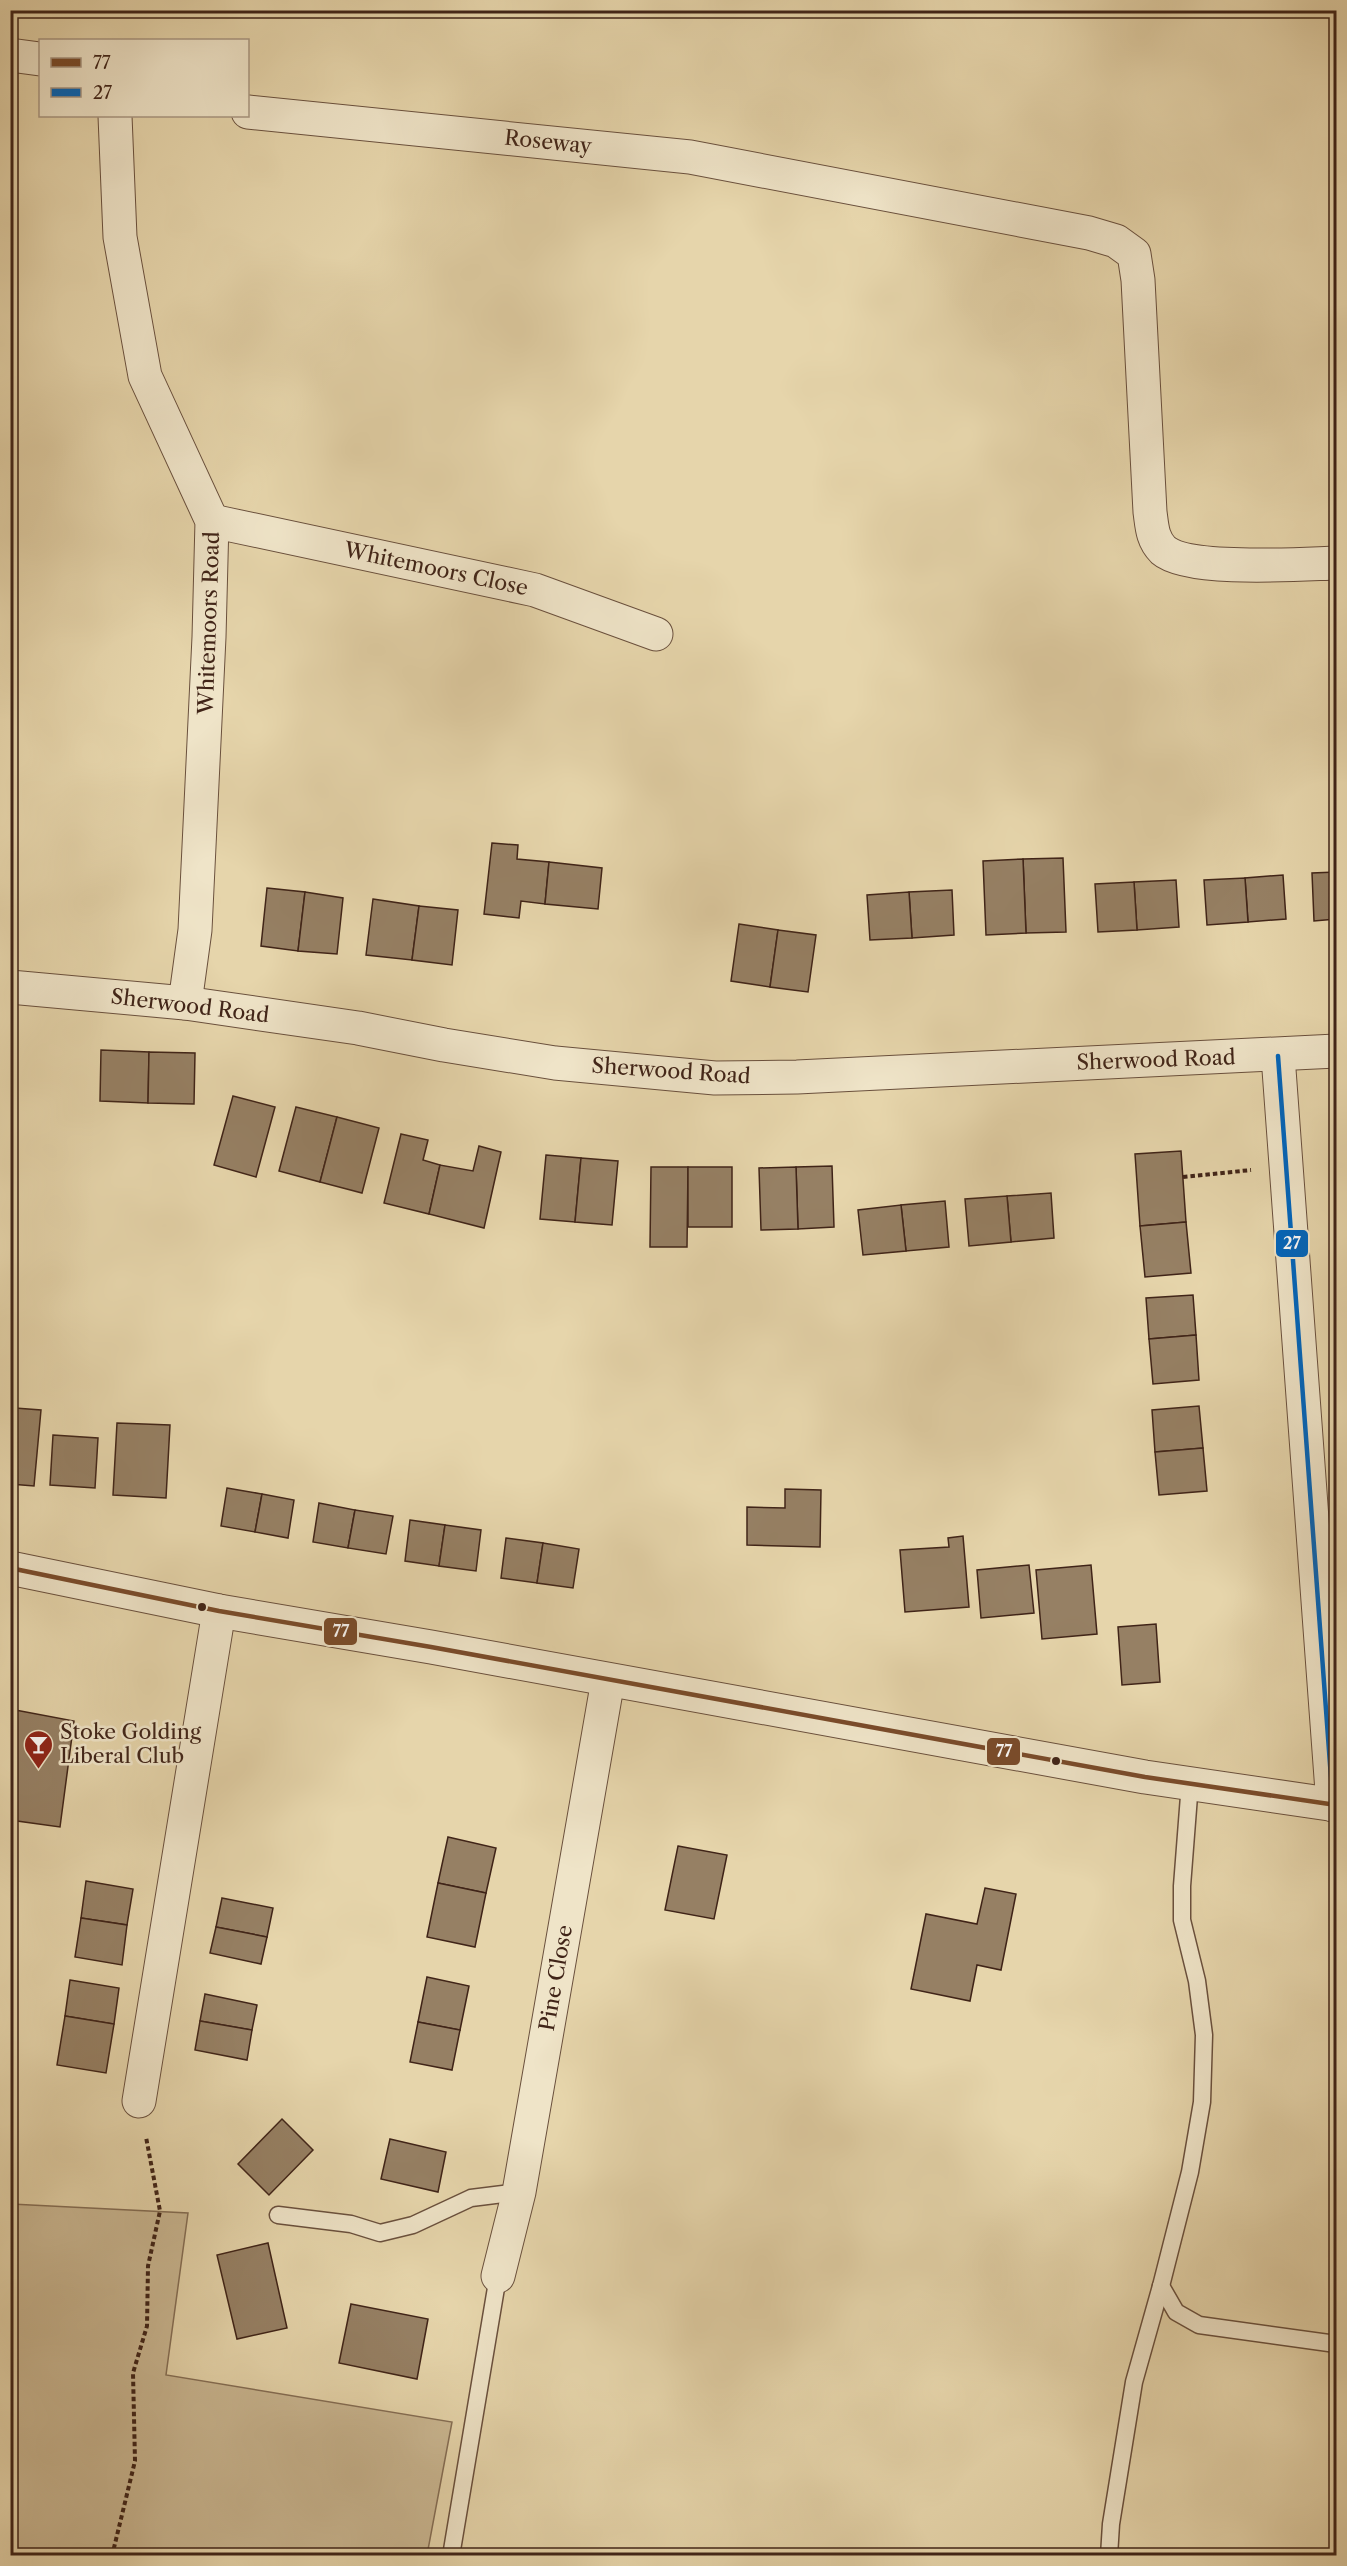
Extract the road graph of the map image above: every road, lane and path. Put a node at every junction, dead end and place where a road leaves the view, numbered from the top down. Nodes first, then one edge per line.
1 (10, 55) edge
2 (39, 59) edge
3 (249, 112) edge
4 (115, 117) edge
5 (212, 521) junction
6 (1336, 563) edge
7 (656, 633) dead end
8 (10, 987) edge
9 (185, 1003) junction
10 (1336, 1051) edge
11 (1278, 1056) junction
12 (1286, 1167) junction
13 (1183, 1177) dead end
14 (10, 1568) edge
15 (219, 1611) junction
16 (608, 1680) junction
17 (1190, 1784) junction
18 (1335, 1805) edge
19 (139, 2100) joint
20 (519, 2192) junction
21 (278, 2215) dead end
22 (498, 2276) joint
23 (1161, 2286) junction
24 (1336, 2343) edge
25 (112, 2556) edge
26 (451, 2556) edge
27 (1109, 2556) edge

1 - 2 street
3 - 6 street, Roseway
4 - 5 street, Whitemoors Road
5 - 7 street, Whitemoors Close
5 - 9 street, Whitemoors Road
8 - 9 street, Sherwood Road
9 - 11 street, Sherwood Road
10 - 11 street, Sherwood Road
11 - 12 street
12 - 13 path
12 - 18 street
14 - 15 street
15 - 16 street
15 - 19 street
16 - 17 street
16 - 20 street, Pine Close
17 - 18 street
17 - 23 lane
19 - 25 path
20 - 21 lane
20 - 22 street, Pine Close
22 - 26 lane
23 - 24 lane
23 - 27 lane

